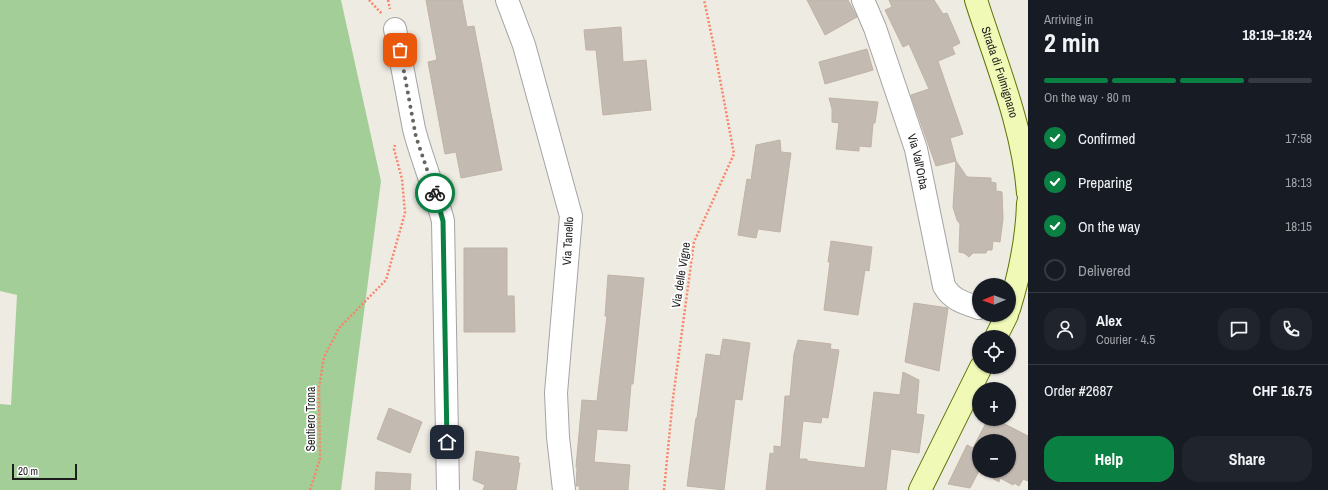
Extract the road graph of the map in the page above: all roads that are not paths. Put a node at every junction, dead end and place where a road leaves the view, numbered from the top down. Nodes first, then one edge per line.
1 (507, 0) edge
2 (863, 0) edge
3 (976, 0) edge
4 (395, 29) dead end
5 (1028, 193) edge
6 (1028, 203) edge
7 (1016, 286) edge
8 (972, 306) edge
9 (978, 374) edge
10 (448, 490) edge
11 (564, 490) edge
12 (920, 490) edge

1 - 11 street, Via Tanello
2 - 8 street, Via Vall'Orba
3 - 5 main road, Strada di Fulmignano
4 - 10 street
6 - 7 main road
9 - 12 main road

